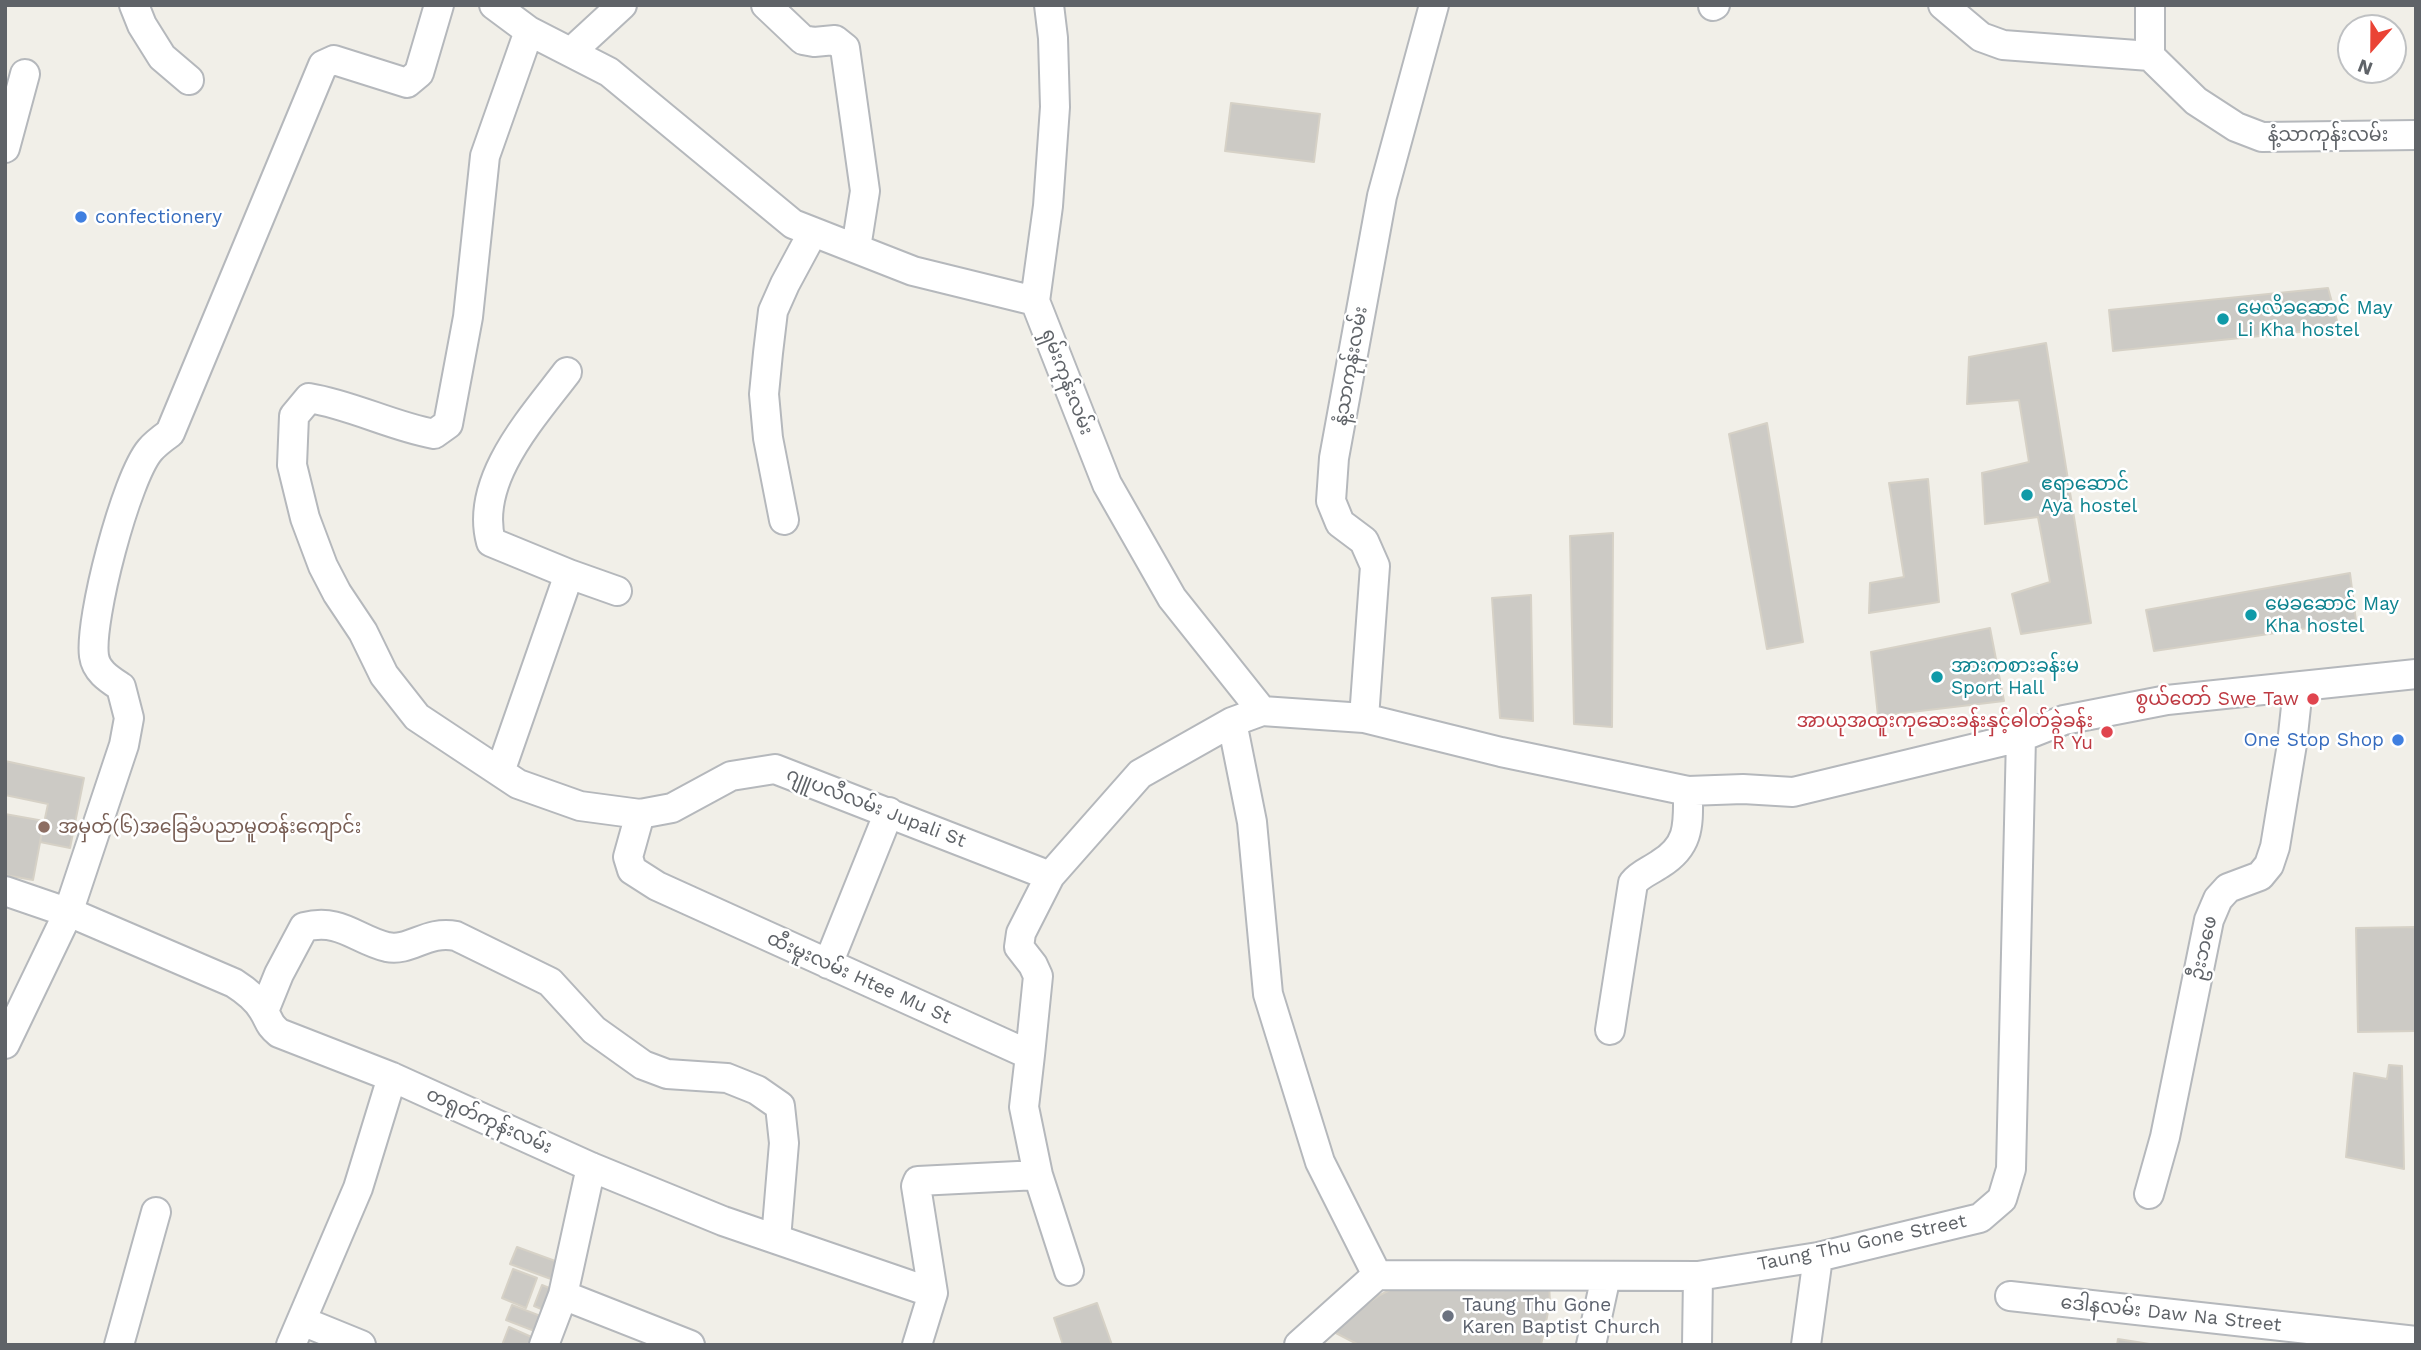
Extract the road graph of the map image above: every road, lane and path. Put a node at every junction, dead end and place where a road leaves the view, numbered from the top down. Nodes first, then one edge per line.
1 (134, 5) edge
2 (439, 5) edge
3 (494, 5) edge
4 (622, 5) edge
5 (766, 5) edge
6 (1048, 5) edge
7 (1434, 5) edge
8 (1943, 5) edge
9 (2150, 5) edge
10 (529, 31) junction
11 (571, 52) junction
12 (2150, 56) junction
13 (25, 74) dead end
14 (189, 80) dead end
15 (2416, 135) edge
16 (5, 148) edge
17 (813, 232) junction
18 (856, 248) junction
19 (1035, 301) junction
20 (567, 372) dead end
21 (784, 520) dead end
22 (569, 574) junction
23 (617, 591) dead end
24 (2416, 674) edge
25 (2298, 688) junction
26 (1262, 711) junction
27 (1364, 718) junction
28 (1232, 722) junction
29 (2021, 737) junction
30 (500, 772) junction
31 (1688, 791) junction
32 (889, 812) junction
33 (640, 814) junction
34 (1050, 876) junction
35 (5, 891) edge
36 (68, 913) junction
37 (828, 964) junction
38 (264, 1011) junction
39 (1610, 1030) dead end
40 (5, 1044) edge
41 (1030, 1055) junction
42 (392, 1077) junction
43 (590, 1167) junction
44 (1038, 1175) junction
45 (2149, 1194) dead end
46 (156, 1212) dead end
47 (776, 1239) junction
48 (1818, 1257) junction
49 (1069, 1271) dead end
50 (1377, 1275) junction
51 (1606, 1276) junction
52 (1698, 1276) junction
53 (933, 1293) junction
54 (563, 1295) junction
55 (2010, 1296) dead end
56 (296, 1333) edge
57 (2416, 1341) edge
58 (119, 1345) edge
59 (361, 1345) edge
60 (544, 1345) edge
61 (690, 1345) edge
62 (917, 1345) edge
63 (1299, 1345) edge
64 (1591, 1345) edge
65 (1697, 1345) edge
66 (1806, 1345) edge

1 - 14 street
2 - 36 street
3 - 10 street
4 - 11 street
5 - 18 street
6 - 19 street, ရှမ်းကုန်းလမ်း
7 - 27 street, နံ့သာကုန်းလမ်း
8 - 12 street
9 - 12 street
10 - 11 street
10 - 30 street, ဂျူပလီလမ်း Jupali St
11 - 17 street
12 - 15 street, နံ့သာကုန်းလမ်း
13 - 16 street
17 - 18 street
17 - 21 street
18 - 19 street
19 - 26 street, ရှမ်းကုန်းလမ်း
20 - 22 street
22 - 23 street
22 - 30 street
24 - 25 street
25 - 29 street
25 - 45 street, ဦးဘဖေ
26 - 27 street
26 - 28 street
27 - 31 street
28 - 34 street
28 - 50 street
29 - 31 street
29 - 48 street, Taung Thu Gone Street
30 - 33 street, ဂျူပလီလမ်း Jupali St
31 - 39 street
32 - 33 street, ဂျူပလီလမ်း Jupali St
32 - 34 street, ဂျူပလီလမ်း Jupali St
32 - 37 street
33 - 37 street, ထီးမူးလမ်း Htee Mu St
34 - 41 street
35 - 36 street, တရုတ်ကုန်းလမ်း
36 - 38 street, တရုတ်ကုန်းလမ်း
36 - 40 street
37 - 41 street, ထီးမူးလမ်း Htee Mu St
38 - 42 street, တရုတ်ကုန်းလမ်း
38 - 47 street
41 - 44 street
42 - 43 street, တရုတ်ကုန်းလမ်း
42 - 56 street
43 - 47 street, တရုတ်ကုန်းလမ်း
43 - 54 street
44 - 49 street
44 - 53 street
46 - 58 street
47 - 53 street, တရုတ်ကုန်းလမ်း
48 - 52 street, Taung Thu Gone Street
48 - 66 street
50 - 51 street, Taung Thu Gone Street
50 - 63 street
51 - 52 street, Taung Thu Gone Street
51 - 64 street
52 - 65 street
53 - 62 street
54 - 60 street
54 - 61 street
55 - 57 street, ဒေါနလမ်း Daw Na Street
56 - 59 street

